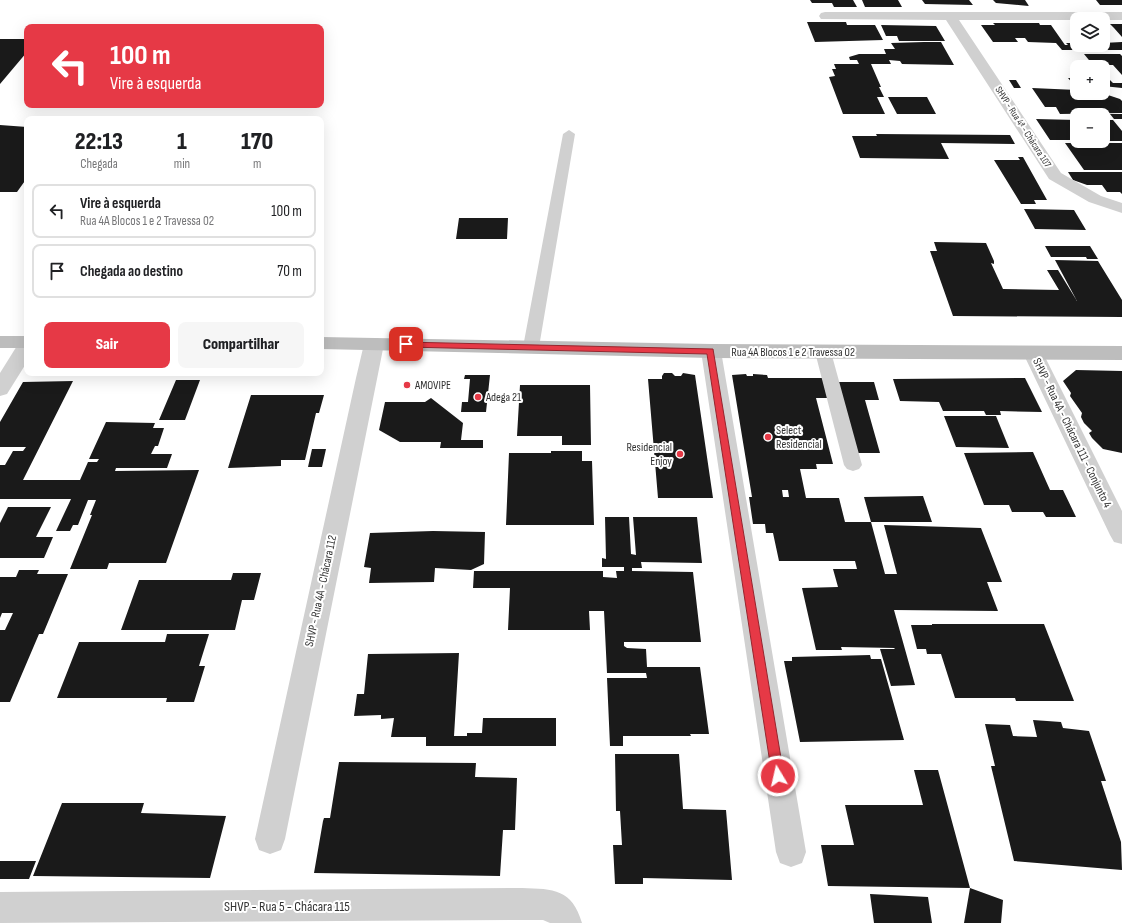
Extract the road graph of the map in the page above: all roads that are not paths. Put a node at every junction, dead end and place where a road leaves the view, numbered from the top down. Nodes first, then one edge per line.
1 (825, 16) dead end
2 (950, 16) junction
3 (1122, 16) edge
4 (569, 134) dead end
5 (1122, 208) edge
6 (0, 342) edge
7 (24, 342) edge
8 (324, 343) edge
9 (374, 344) junction
10 (530, 347) junction
11 (24, 351) edge
12 (711, 351) junction
13 (823, 352) junction
14 (1033, 353) junction
15 (1122, 353) edge
16 (0, 389) edge
17 (853, 465) dead end
18 (1122, 535) edge
19 (270, 839) dead end
20 (790, 852) dead end
21 (0, 908) edge
22 (566, 922) edge

1 - 2 street
2 - 3 street
2 - 5 street, SHVP - Rua 4ª - Chácara 107
4 - 10 lane
6 - 7 street
8 - 9 street, Rua 4A Blocos 1 e 2 Travessa 02
9 - 10 street, Rua 4A Blocos 1 e 2 Travessa 02
9 - 19 street, SHVP - Rua 4A - Chácara 112
10 - 12 street, Rua 4A Blocos 1 e 2 Travessa 02
11 - 16 street
12 - 13 street, Rua 4A Blocos 1 e 2 Travessa 02
12 - 20 street
13 - 14 street, Rua 4A Blocos 1 e 2 Travessa 02
13 - 17 lane
14 - 15 street, Rua 4A Blocos 1 e 2 Travessa 02
14 - 18 street, SHVP - Rua 4A - Chácara 111 - Conjunto 4
21 - 22 street, SHVP - Rua 5 - Chácara 115

